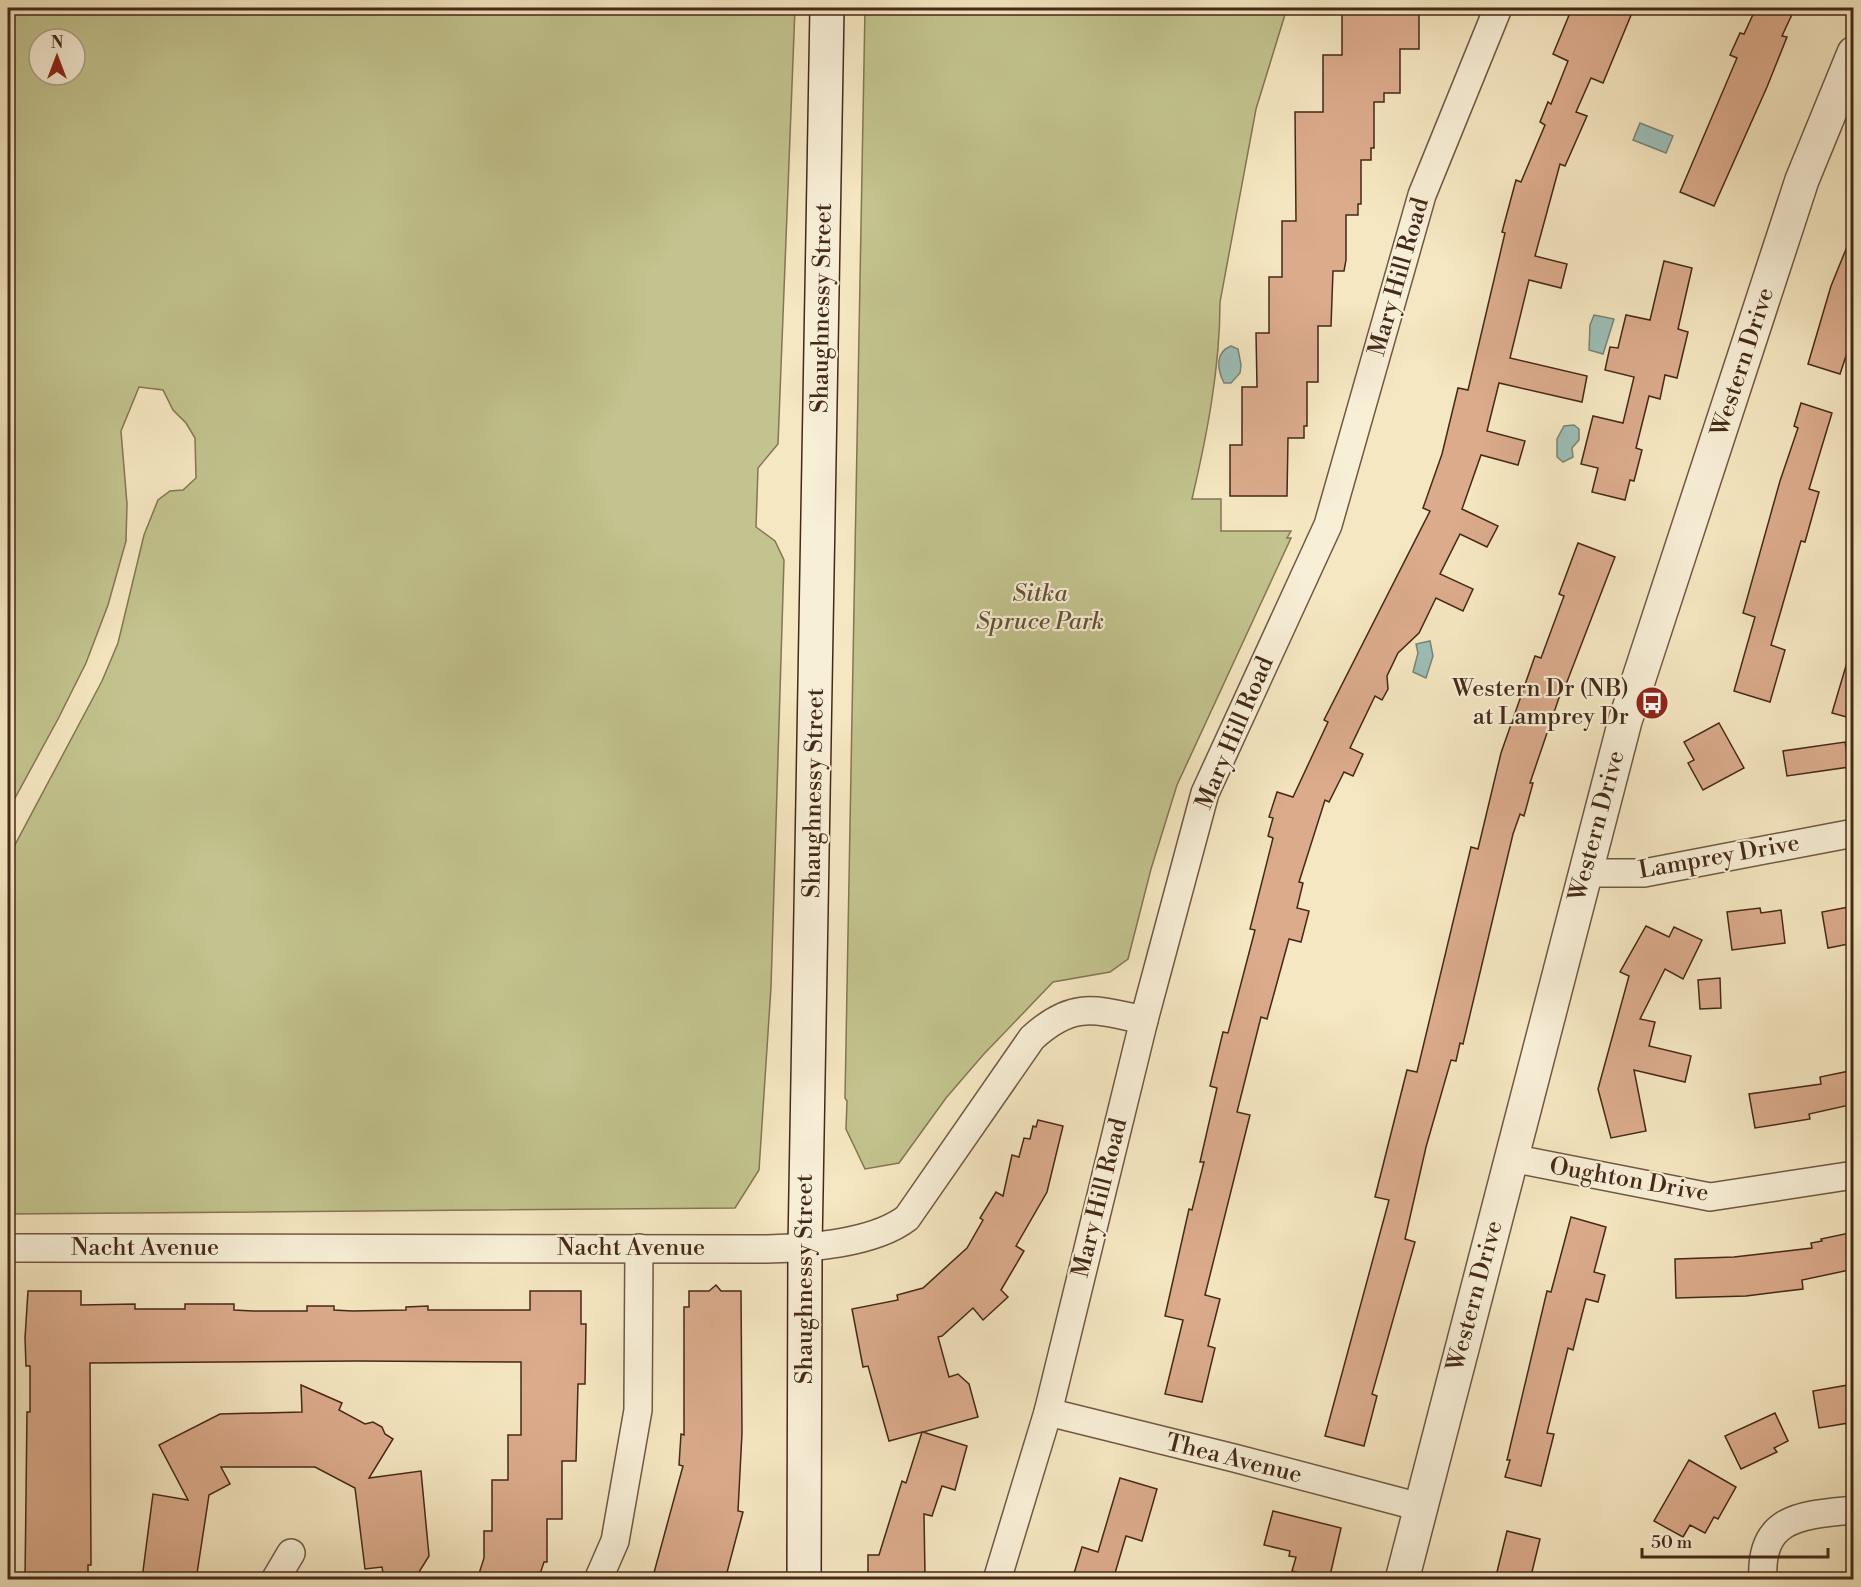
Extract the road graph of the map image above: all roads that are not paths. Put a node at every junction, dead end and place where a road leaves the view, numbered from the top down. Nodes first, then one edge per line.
1 (827, 8) edge
2 (1498, 8) edge
3 (1854, 53) edge
4 (1854, 833) edge
5 (1584, 873) junction
6 (1144, 1020) junction
7 (1511, 1158) junction
8 (1854, 1175) edge
9 (8, 1248) edge
10 (639, 1248) junction
11 (805, 1248) junction
12 (1048, 1412) junction
13 (1420, 1508) junction
14 (1854, 1510) edge
15 (291, 1553) dead end
16 (275, 1580) edge
17 (598, 1580) edge
18 (804, 1580) edge
19 (997, 1580) edge
20 (1402, 1580) edge
21 (1763, 1580) edge

1 - 11 street, Shaughnessy Street
2 - 6 street, Mary Hill Road
3 - 5 street, Western Drive
4 - 5 street, Lamprey Drive
5 - 7 street, Western Drive
6 - 11 street, Nacht Avenue
6 - 12 street, Mary Hill Road
7 - 8 street, Oughton Drive
7 - 13 street, Western Drive
9 - 10 street, Nacht Avenue
10 - 11 street, Nacht Avenue
10 - 17 street
11 - 18 street, Shaughnessy Street
12 - 13 street, Thea Avenue
12 - 19 street, Mary Hill Road
13 - 20 street, Western Drive
14 - 21 street
15 - 16 street

